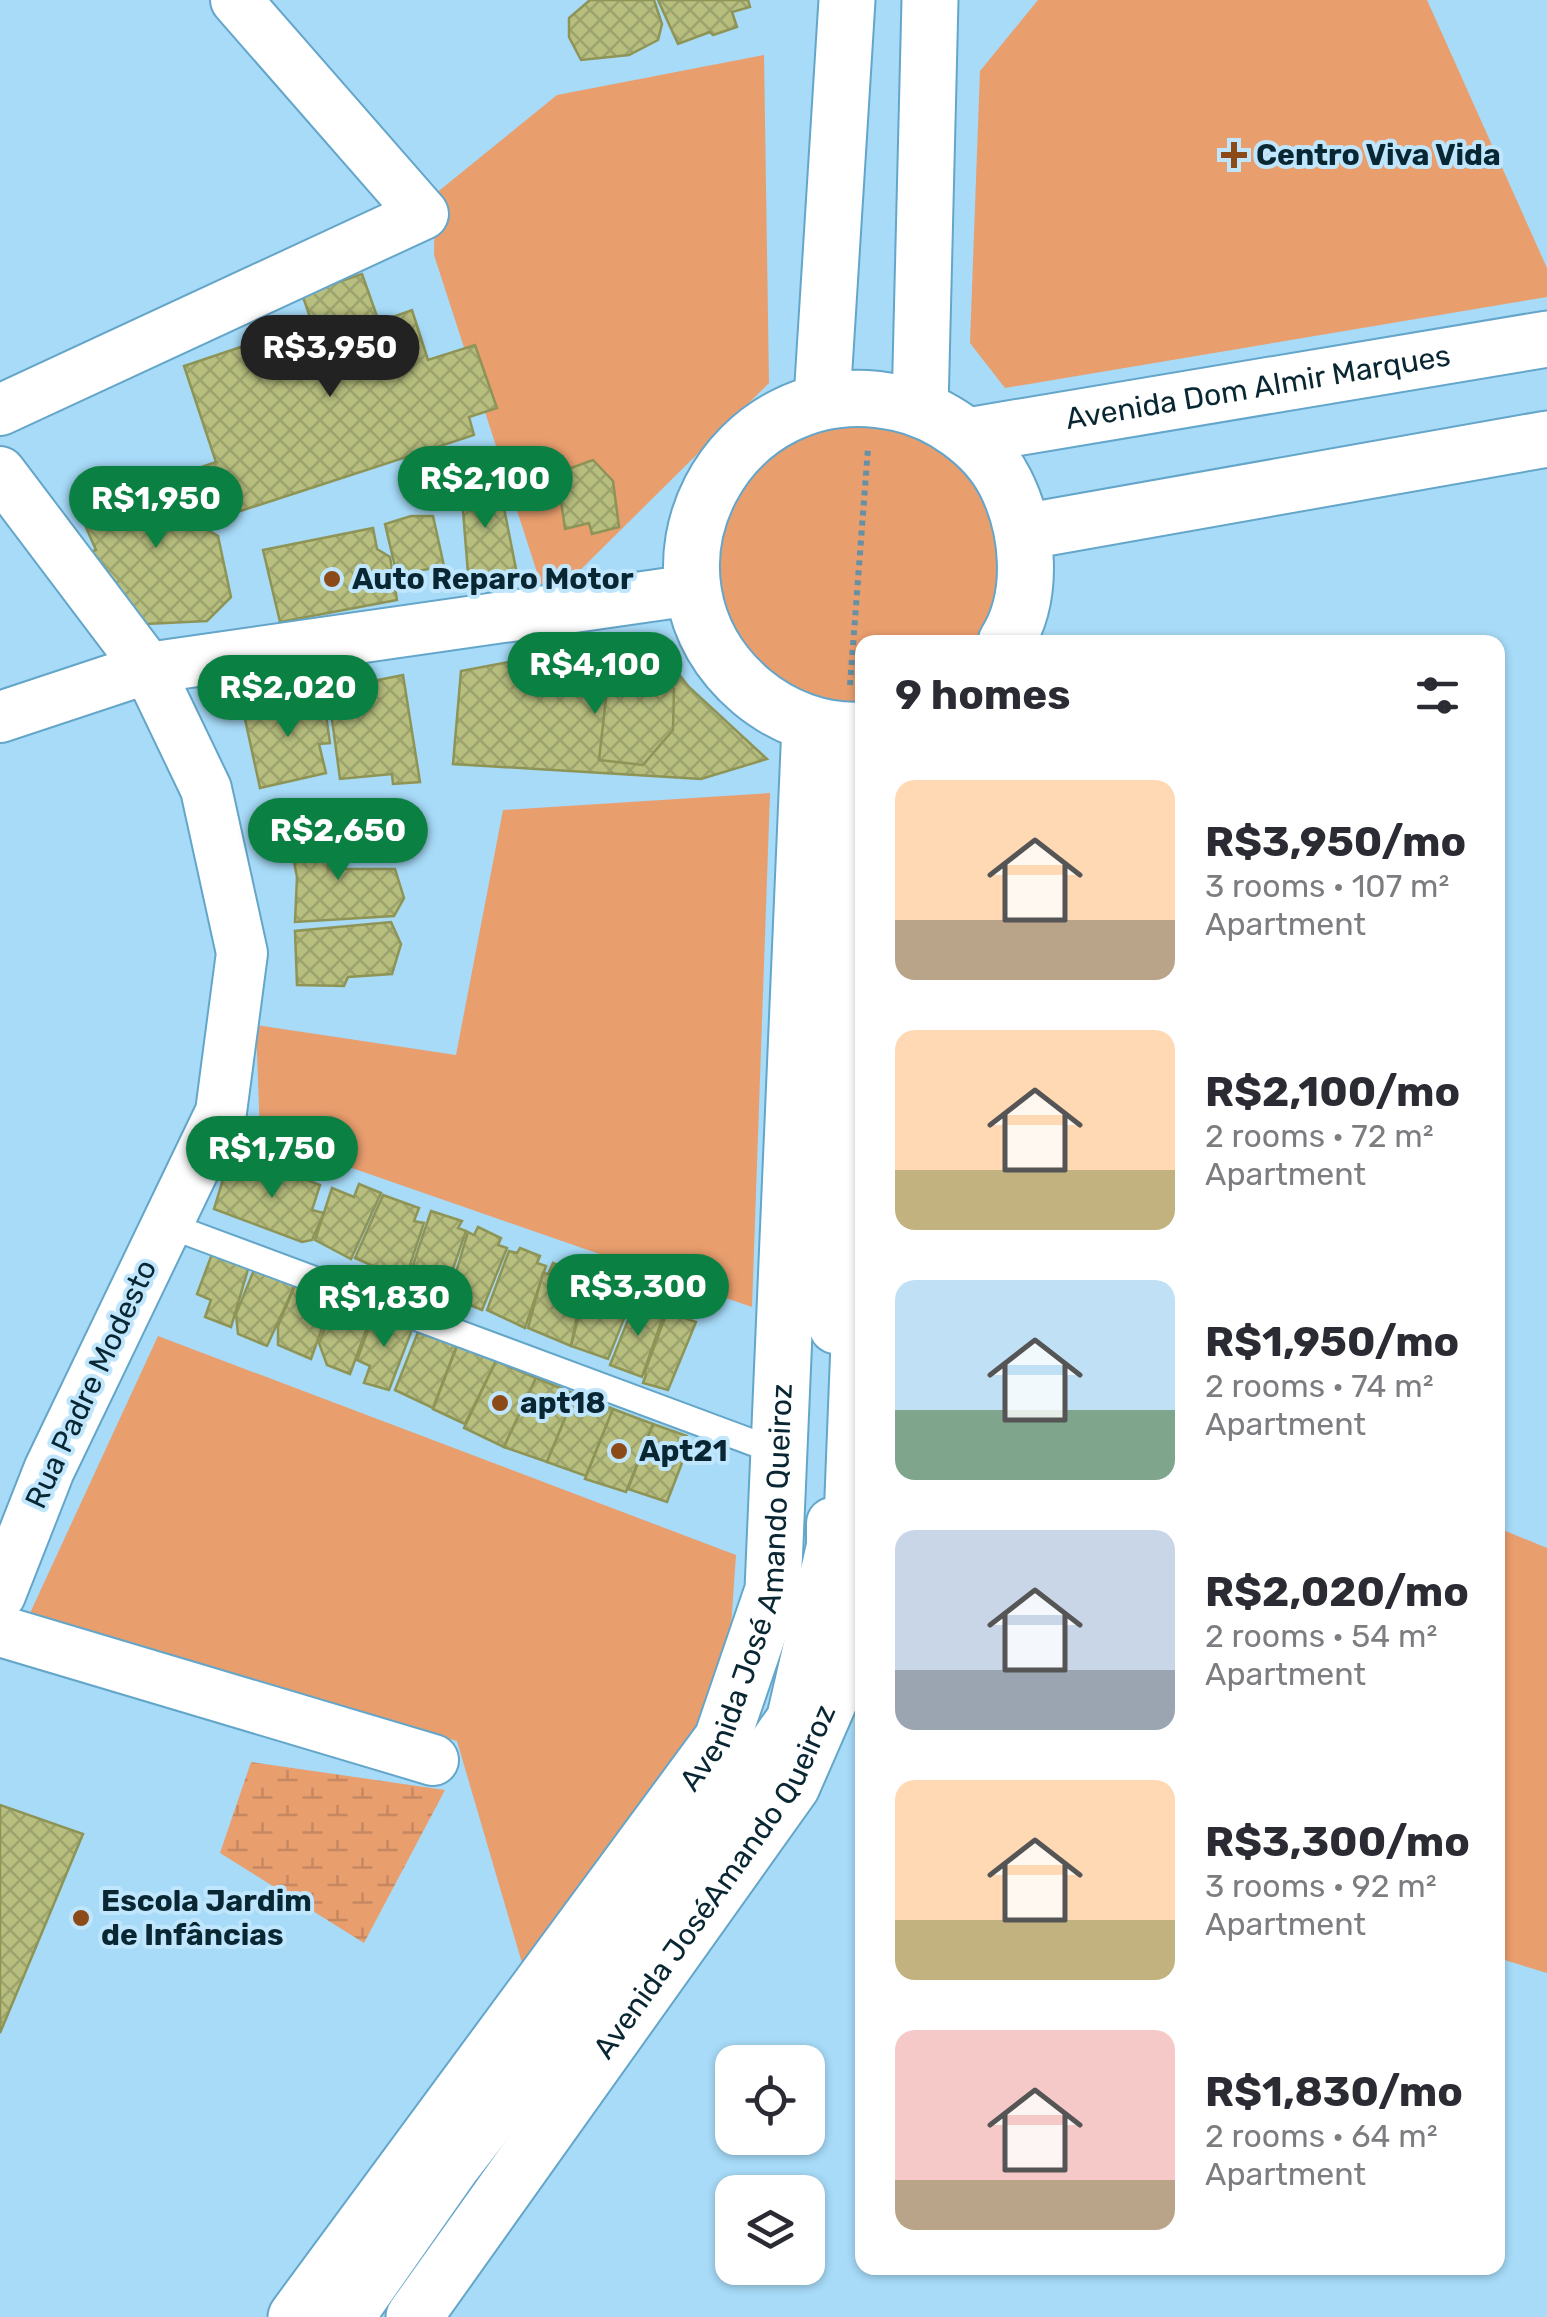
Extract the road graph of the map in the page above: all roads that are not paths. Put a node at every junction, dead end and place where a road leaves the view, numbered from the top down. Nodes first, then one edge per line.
1 (236, 0) edge
2 (846, 0) edge
3 (964, 0) edge
4 (930, 21) edge
5 (1547, 339) edge
6 (871, 402) junction
7 (0, 410) edge
8 (967, 436) junction
9 (1547, 439) edge
10 (0, 472) edge
11 (1024, 532) junction
12 (692, 590) junction
13 (1008, 635) edge
14 (148, 668) junction
15 (0, 717) edge
16 (840, 729) edge
17 (164, 1224) junction
18 (781, 1453) junction
19 (855, 1460) edge
20 (0, 1595) edge
21 (0, 1631) edge
22 (433, 1760) dead end
23 (296, 2317) edge
24 (348, 2317) edge
25 (414, 2317) edge

1 - 7 street
2 - 6 main road
3 - 4 main road
4 - 6 main road
5 - 8 main road, Avenida Dom Almir Marques
6 - 8 main road
6 - 12 main road
8 - 11 main road
9 - 11 main road
10 - 14 street, Rua Padre Modesto
11 - 13 main road
12 - 14 street
12 - 16 main road
14 - 15 street
14 - 17 street, Rua Padre Modesto
16 - 18 main road, Avenida José Amando Queiroz
16 - 24 street
17 - 18 lane
17 - 20 street, Rua Padre Modesto
18 - 23 main road, Avenida José Amando Queiroz
19 - 25 main road, Avenida JoséAmando Queiroz
21 - 22 street

